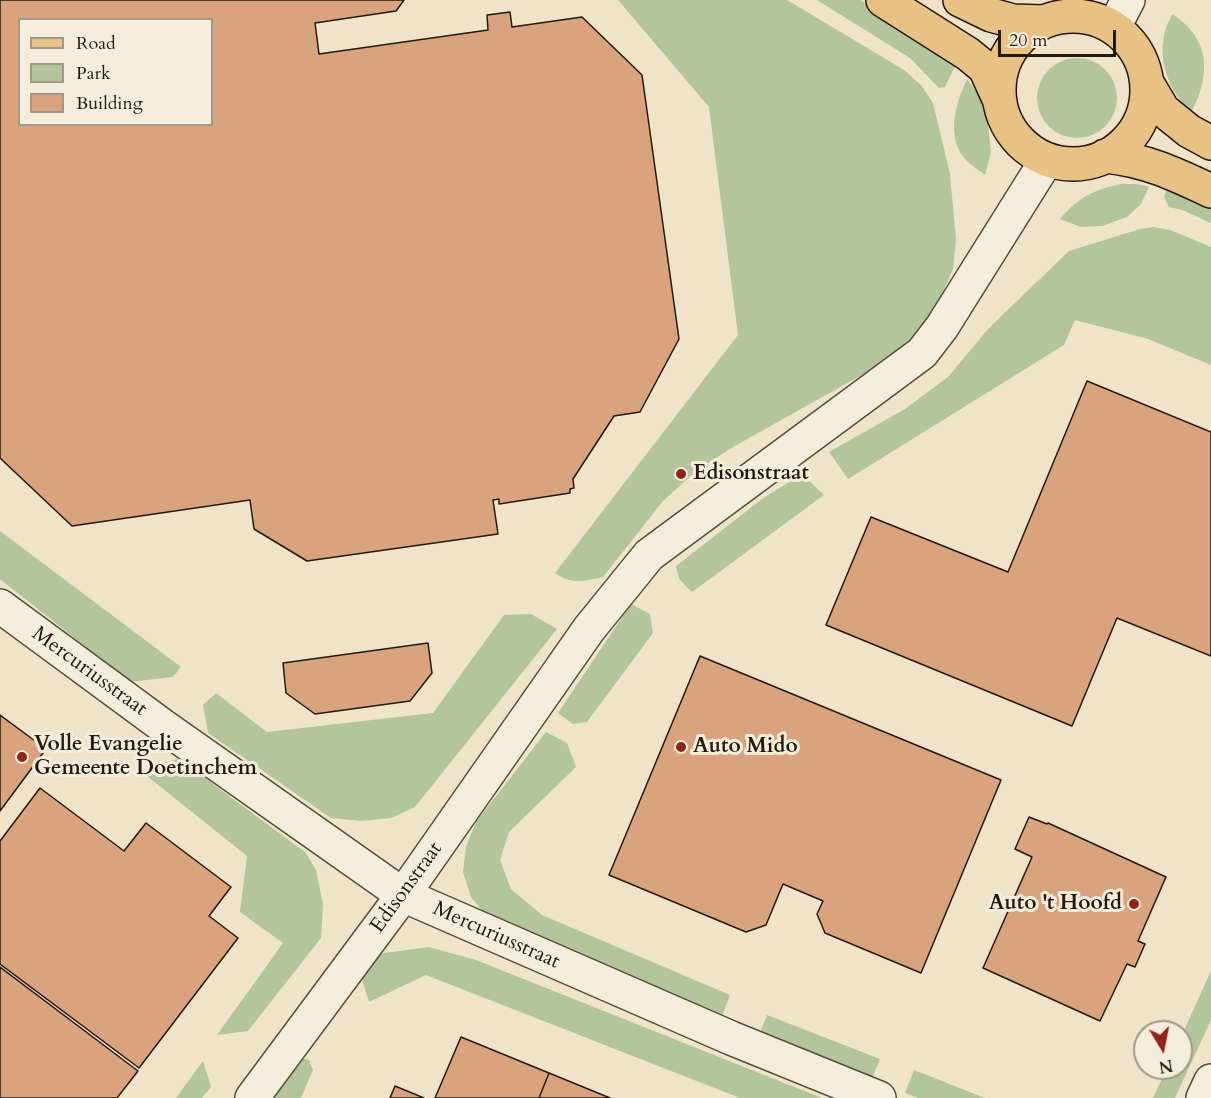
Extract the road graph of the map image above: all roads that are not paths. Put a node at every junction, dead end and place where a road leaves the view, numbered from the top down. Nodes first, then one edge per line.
1 (883, 0) edge
2 (960, 0) edge
3 (1121, 14) edge
4 (1043, 22) junction
5 (1147, 83) junction
6 (1000, 101) junction
7 (1211, 143) edge
8 (1105, 156) junction
9 (1046, 161) junction
10 (1211, 191) edge
11 (0, 606) edge
12 (403, 895) junction
13 (1211, 1081) edge
14 (252, 1098) edge
15 (879, 1098) edge
16 (1203, 1098) edge

1 - 6 main road
2 - 4 main road
3 - 4 main road
3 - 5 main road
4 - 6 main road
5 - 7 main road
5 - 8 main road
6 - 9 main road
8 - 9 main road
8 - 10 main road
9 - 12 street, Edisonstraat
11 - 12 street, Mercuriusstraat
12 - 14 street, Edisonstraat
12 - 15 street, Mercuriusstraat
13 - 16 street

